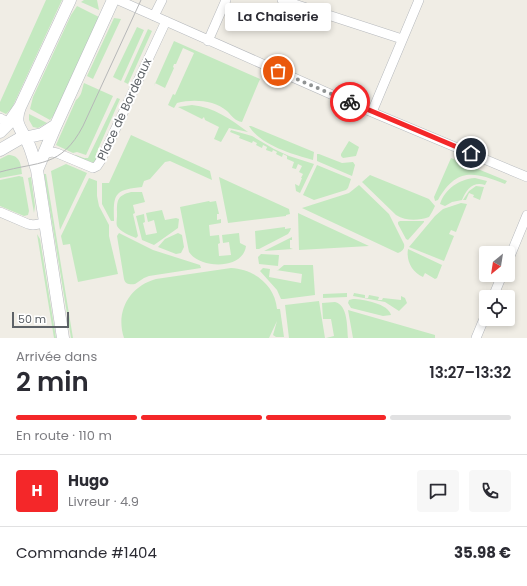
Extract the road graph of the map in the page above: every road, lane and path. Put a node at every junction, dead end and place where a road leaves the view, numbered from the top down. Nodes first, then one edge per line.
1 (70, 0) edge
2 (113, 0) edge
3 (118, 0) edge
4 (162, 0) edge
5 (226, 0) edge
6 (282, 0) edge
7 (419, 0) edge
8 (298, 3) edge
9 (154, 16) junction
10 (166, 21) junction
11 (402, 39) junction
12 (208, 41) junction
13 (20, 107) junction
14 (372, 112) junction
15 (5, 120) edge
16 (56, 125) junction
17 (0, 132) edge
18 (25, 138) junction
19 (0, 150) edge
20 (43, 154) junction
21 (37, 170) junction
22 (527, 177) edge
23 (0, 212) edge
24 (527, 215) edge
25 (45, 223) junction
26 (514, 246) edge
27 (481, 326) edge
28 (63, 338) edge
29 (476, 338) edge

1 - 13 main road
2 - 16 main road
3 - 9 street
4 - 9 street
5 - 12 street
6 - 8 street
7 - 11 street
8 - 11 street
9 - 10 street
10 - 12 street
10 - 20 street, Place de Bordeaux
11 - 14 street
12 - 14 street
13 - 15 main road
13 - 18 main road
14 - 22 street
15 - 17 main road
16 - 18 main road
16 - 20 main road
18 - 19 main road
18 - 21 main road
20 - 21 main road
21 - 25 main road
23 - 25 street
24 - 26 street
25 - 28 main road
27 - 29 street

